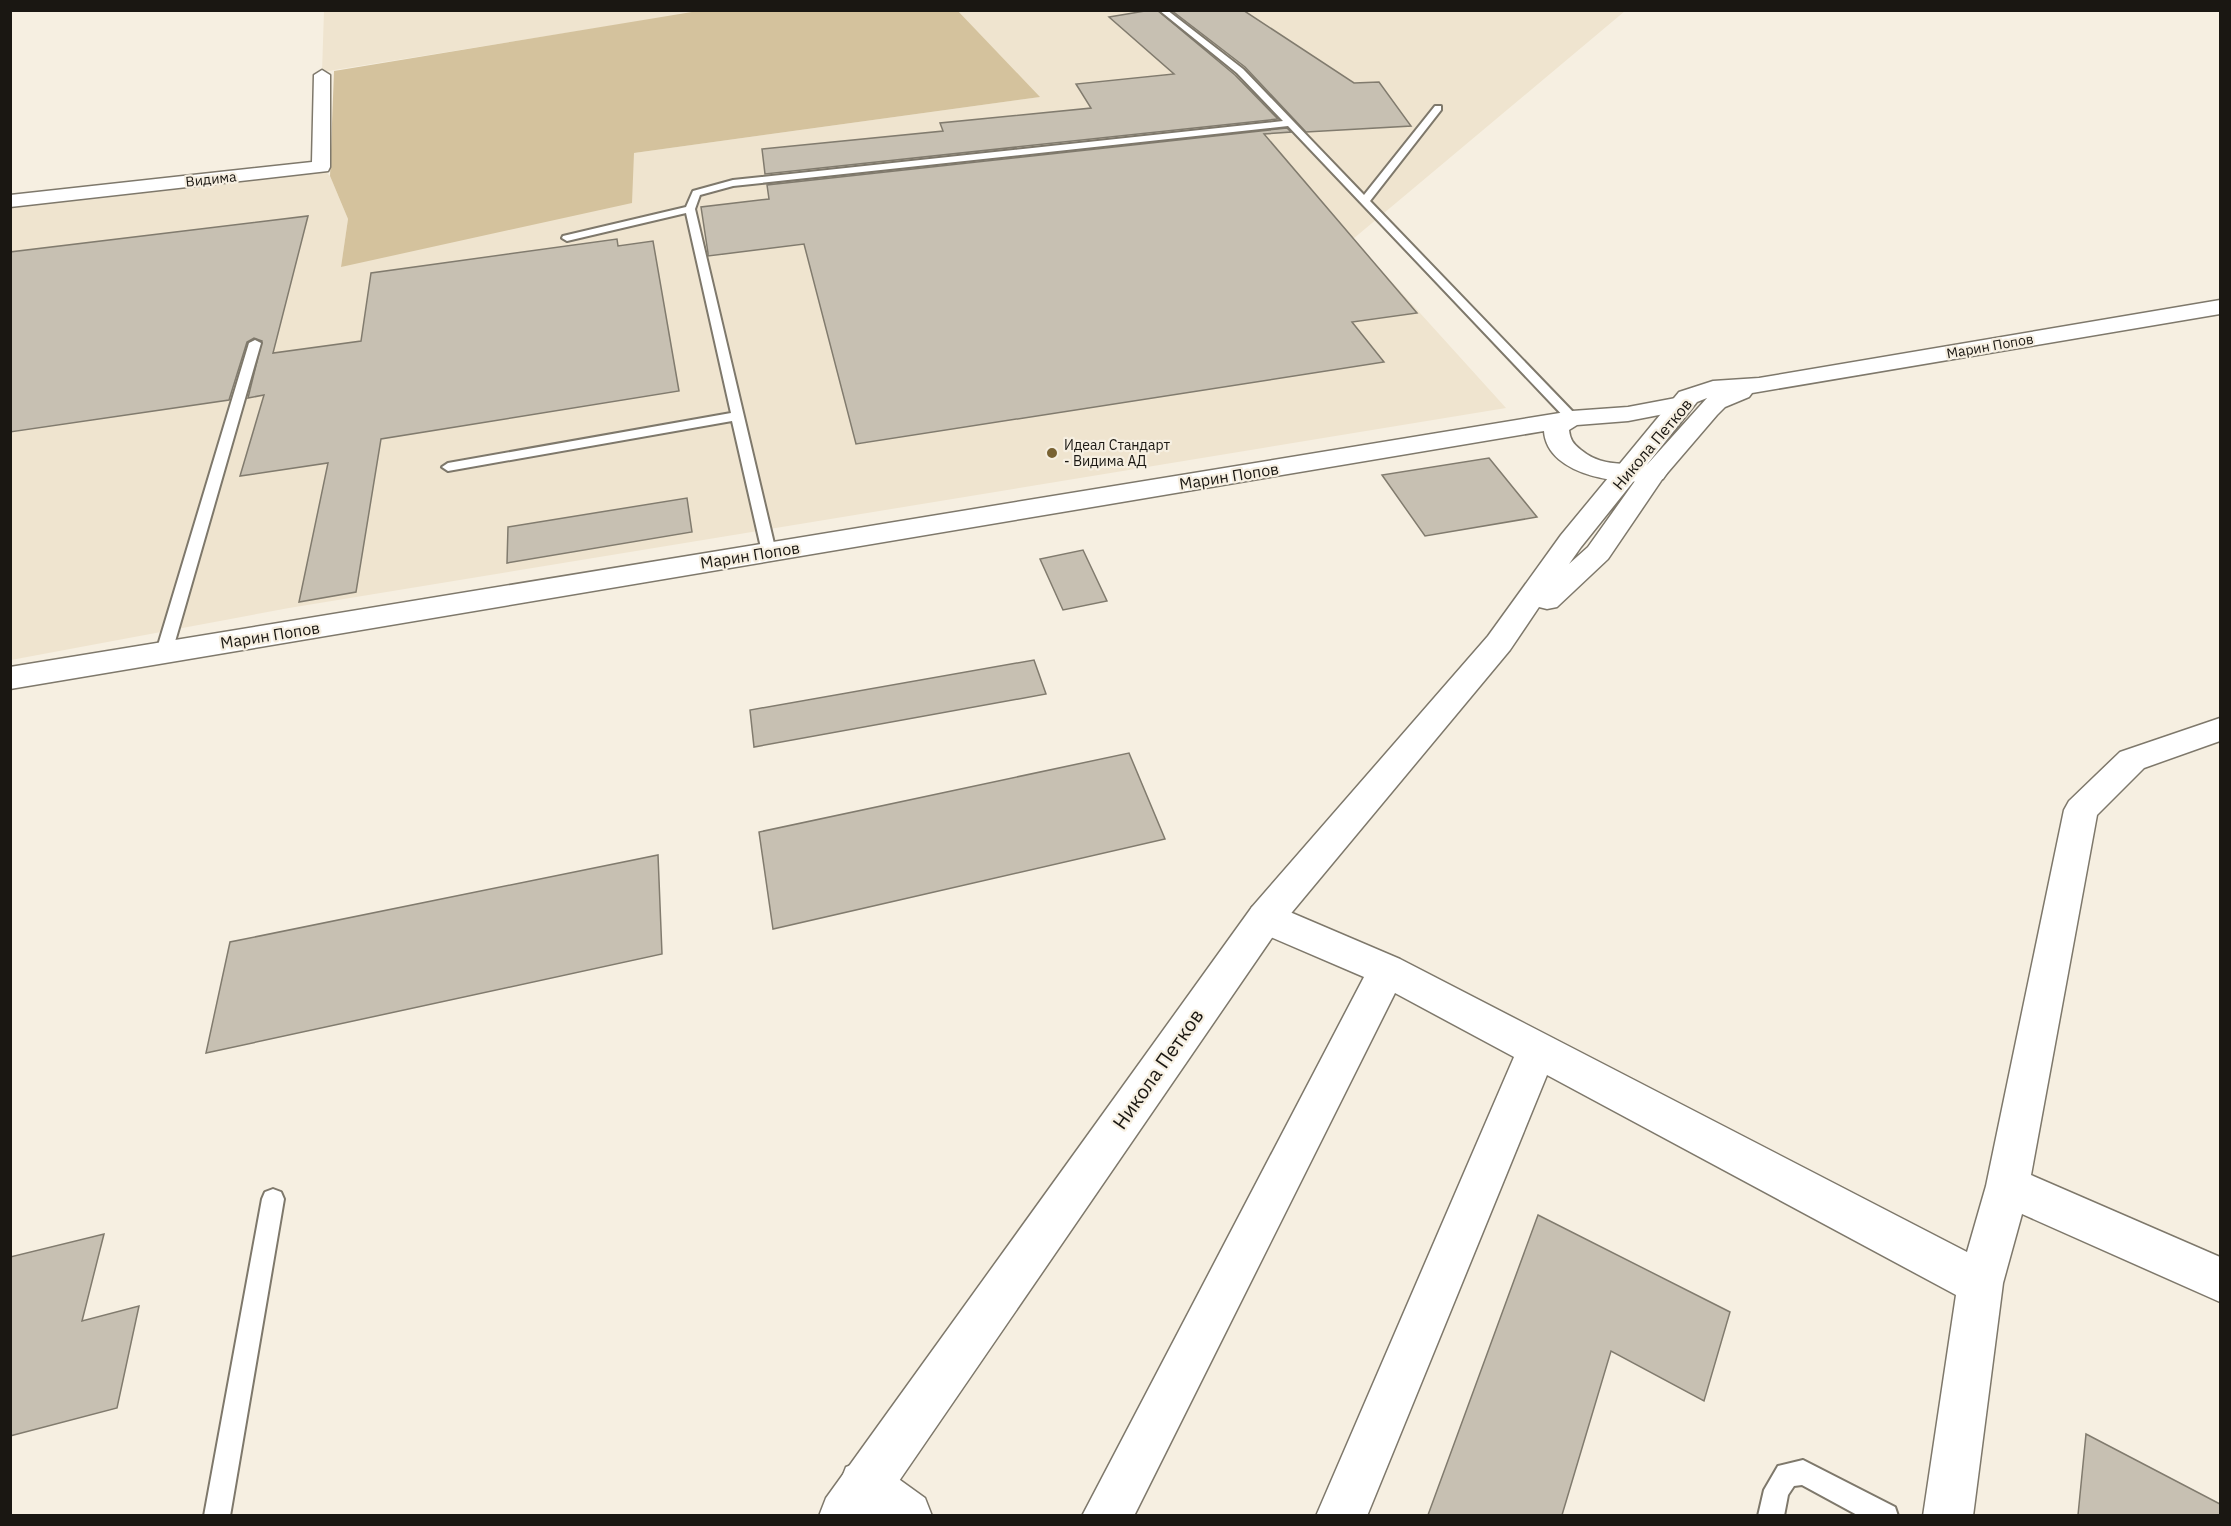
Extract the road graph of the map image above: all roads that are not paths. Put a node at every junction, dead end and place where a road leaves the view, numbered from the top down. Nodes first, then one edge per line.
1 (1162, 10) edge
2 (322, 75) dead end
3 (1438, 108) dead end
4 (1292, 123) junction
5 (10, 201) edge
6 (1364, 202) junction
7 (690, 209) junction
8 (567, 238) dead end
9 (2220, 307) edge
10 (255, 343) dead end
11 (1759, 385) junction
12 (1681, 404) junction
13 (1613, 415) junction
14 (737, 416) junction
15 (1568, 419) junction
16 (1489, 433) junction
17 (1664, 444) junction
18 (1568, 453) junction
19 (448, 467) dead end
20 (1654, 473) junction
21 (1626, 474) junction
22 (769, 552) junction
23 (1499, 643) junction
24 (164, 652) junction
25 (10, 678) edge
26 (2220, 729) edge
27 (1265, 918) junction
28 (1387, 970) junction
29 (1538, 1048) junction
30 (2008, 1186) junction
31 (273, 1199) dead end
32 (2220, 1280) edge
33 (1980, 1283) junction
34 (854, 1500) edge
35 (217, 1515) edge
36 (907, 1515) edge
37 (1107, 1515) edge
38 (1341, 1515) edge
39 (1772, 1515) edge
40 (1886, 1515) edge
41 (1948, 1515) edge

1 - 4 lane
2 - 5 street, Видима
3 - 6 lane
4 - 6 lane
4 - 7 lane
6 - 15 lane
7 - 8 lane
7 - 14 lane
9 - 11 street, Марин Попов
10 - 24 lane
11 - 12 street, Никола Петков
11 - 17 street, Никола Петков
12 - 13 street, Марин Попов
12 - 17 street, Никола Петков
13 - 15 street, Марин Попов
13 - 17 street
14 - 19 lane
14 - 22 lane
15 - 16 street, Марин Попов
15 - 18 street
16 - 18 street
16 - 22 street, Марин Попов
17 - 20 street, Никола Петков
17 - 21 street, Никола Петков
18 - 21 street
20 - 21 street
20 - 23 street, Никола Петков
21 - 23 street, Никола Петков
22 - 24 street, Марин Попов
23 - 27 street, Никола Петков
24 - 25 street, Марин Попов
26 - 30 street
27 - 28 street
27 - 34 street, Никола Петков
28 - 29 street
28 - 37 street
29 - 33 street
29 - 38 street
30 - 32 street
30 - 33 street
31 - 35 lane
33 - 41 street
34 - 36 street
39 - 40 lane

